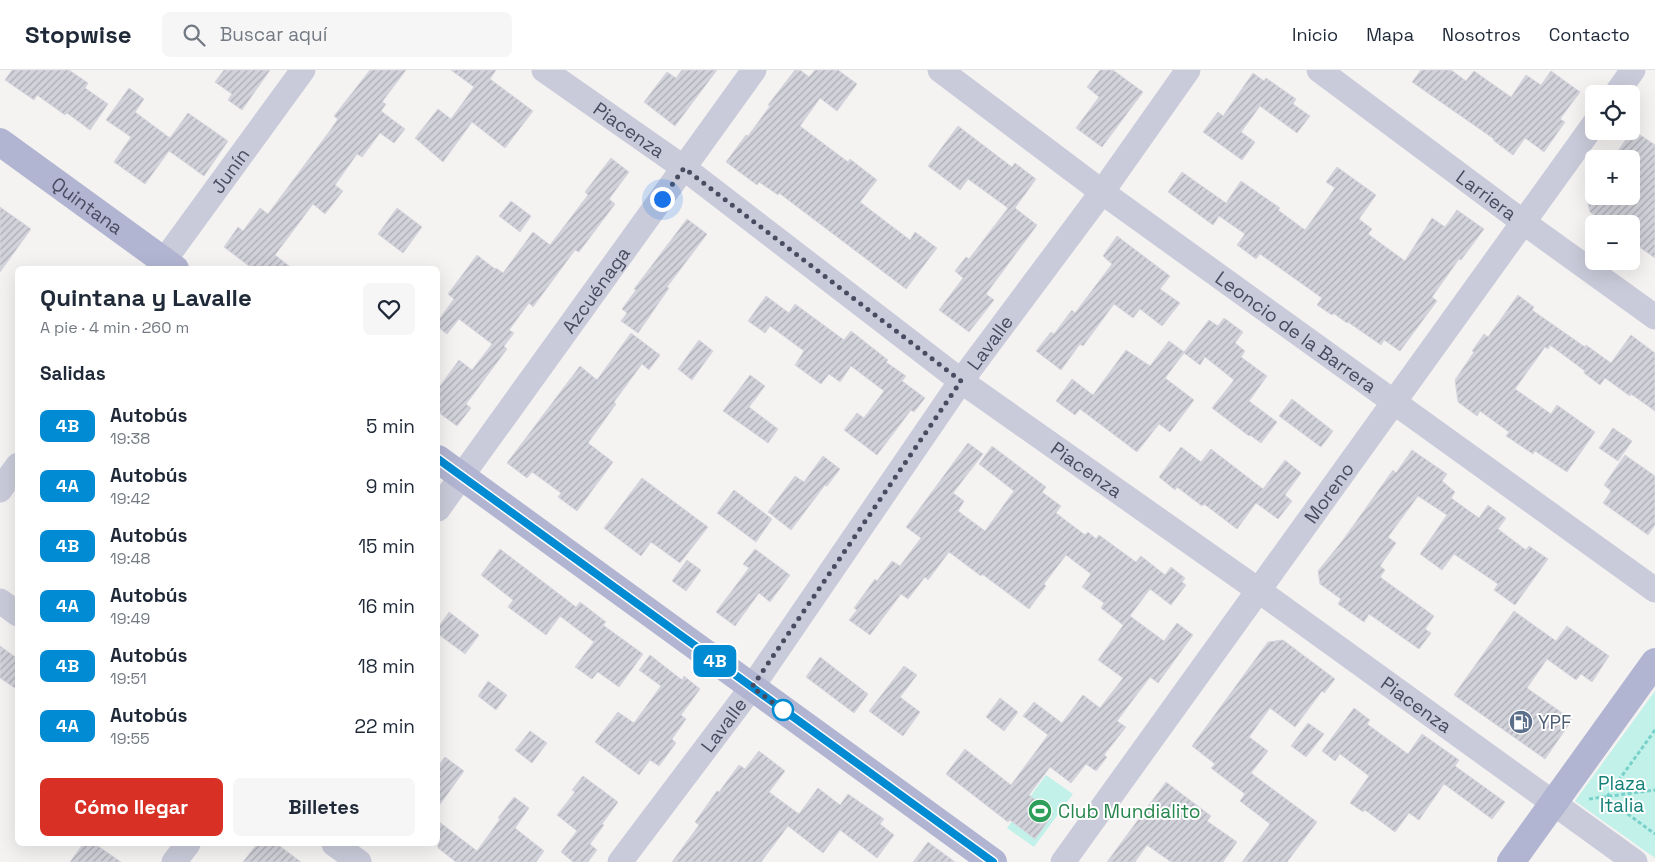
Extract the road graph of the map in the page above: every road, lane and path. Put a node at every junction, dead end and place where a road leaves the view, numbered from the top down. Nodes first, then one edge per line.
1 (303, 70) edge
2 (544, 70) edge
3 (754, 70) edge
4 (940, 70) edge
5 (1188, 70) edge
6 (1319, 70) edge
7 (1633, 70) edge
8 (1622, 85) edge
9 (1585, 136) edge
10 (0, 142) edge
11 (684, 168) junction
12 (1102, 192) junction
13 (1523, 222) junction
14 (166, 266) edge
15 (1655, 317) edge
16 (961, 381) junction
17 (1394, 402) junction
18 (440, 460) edge
19 (15, 469) edge
20 (462, 477) junction
21 (0, 490) edge
22 (440, 506) edge
23 (1258, 590) junction
24 (1655, 590) edge
25 (0, 601) edge
26 (15, 612) edge
27 (1655, 662) edge
28 (752, 687) junction
29 (1655, 730) edge
30 (1655, 790) edge
31 (1606, 798) junction
32 (1553, 803) junction
33 (1655, 834) edge
34 (186, 846) edge
35 (337, 846) edge
36 (1629, 860) edge
37 (174, 862) edge
38 (360, 862) edge
39 (620, 862) edge
40 (993, 862) edge
41 (1063, 862) edge
42 (1511, 862) edge

1 - 14 street, Junín
2 - 11 street, Piacenza
3 - 11 street, Azcuénaga
4 - 12 street, Leoncio de la Barrera
5 - 12 street, Lavalle
6 - 13 street, Larriera
7 - 8 street
9 - 13 street, Moreno
10 - 14 main road, Quintana
11 - 16 street, Piacenza
11 - 20 street, Azcuénaga
12 - 16 street, Lavalle
12 - 17 street, Leoncio de la Barrera
13 - 15 street, Larriera
13 - 17 street, Moreno
16 - 23 street, Piacenza
16 - 28 street, Lavalle
17 - 23 street, Moreno
17 - 24 street, Leoncio de la Barrera
18 - 20 main road
19 - 21 street
20 - 22 street, Azcuénaga
20 - 28 main road
23 - 32 street, Piacenza
23 - 41 street, Moreno
25 - 26 street
27 - 32 main road
28 - 39 street, Lavalle
28 - 40 main road
29 - 31 path
30 - 31 path
31 - 32 path
31 - 33 path
32 - 36 street, Piacenza
32 - 42 main road
34 - 37 street
35 - 38 street

